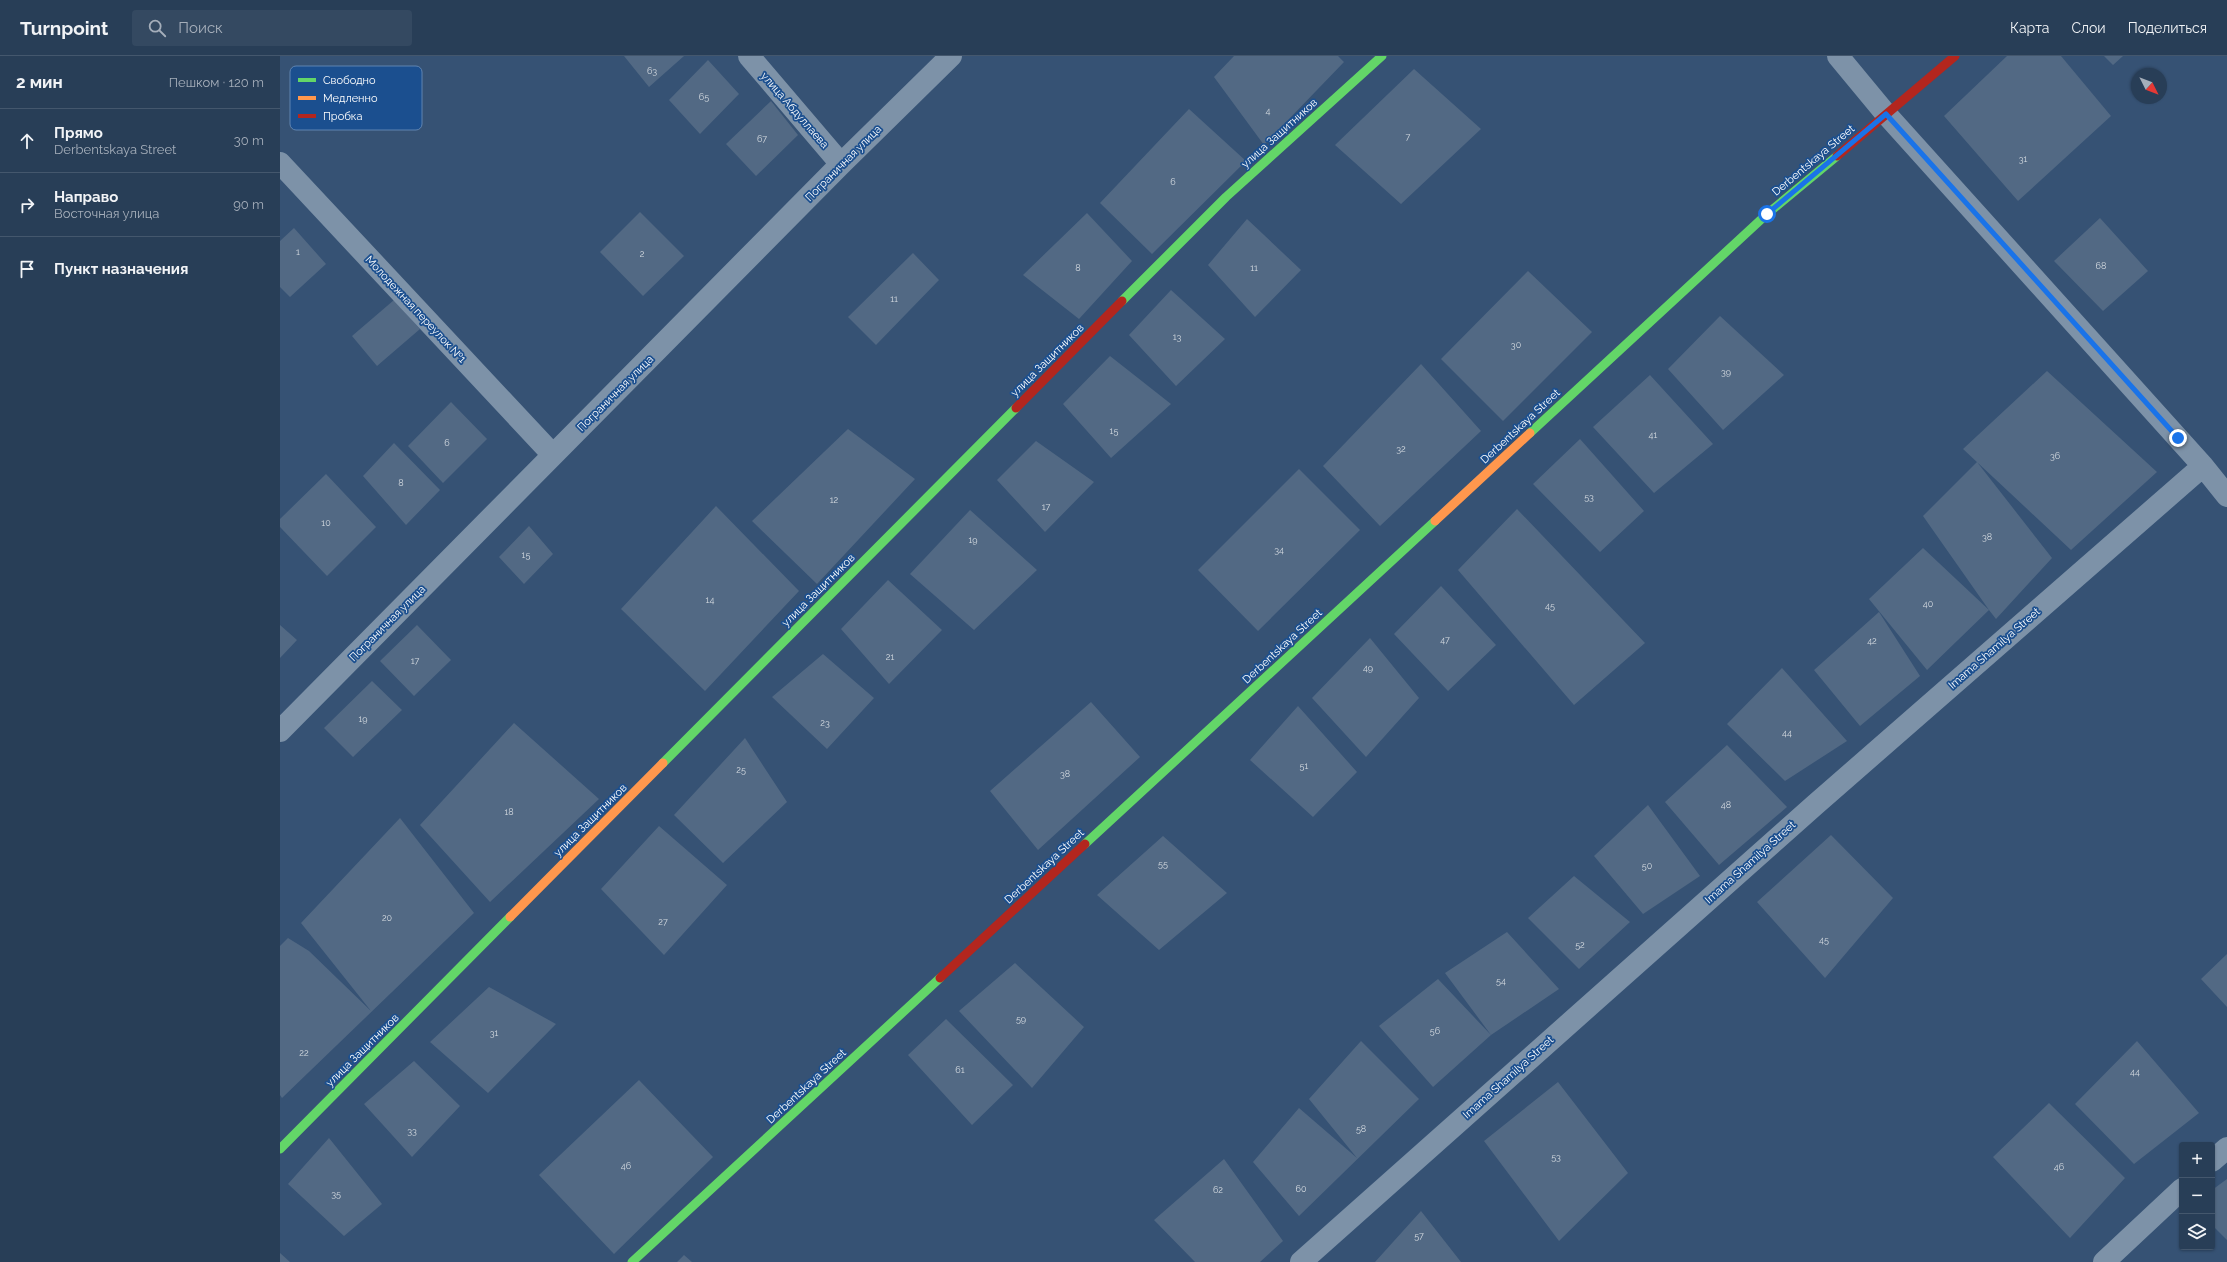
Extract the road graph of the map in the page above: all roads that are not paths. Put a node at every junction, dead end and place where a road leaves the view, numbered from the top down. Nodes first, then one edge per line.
1 (748, 56) edge
2 (951, 56) edge
3 (1382, 56) edge
4 (1838, 56) edge
5 (1955, 56) edge
6 (1886, 114) junction
7 (842, 164) junction
8 (281, 166) edge
9 (553, 455) junction
10 (2203, 466) junction
11 (2227, 496) edge
12 (280, 731) edge
13 (2227, 1148) edge
14 (280, 1149) edge
15 (2215, 1158) edge
16 (2179, 1192) edge
17 (632, 1262) edge
18 (1301, 1262) edge
19 (2104, 1262) edge

1 - 7 street, улица Абдуллаева
2 - 7 street, Пограничная улица
3 - 14 street, улица Защитников
4 - 6 street
5 - 6 street, Derbentskaya Street
6 - 10 street
6 - 17 street, Derbentskaya Street
7 - 9 street, Пограничная улица
8 - 9 street, Молодежная переулок №1
9 - 12 street, Пограничная улица
10 - 11 street
10 - 18 street, Imama Shamilya Street
13 - 15 street
16 - 19 street

